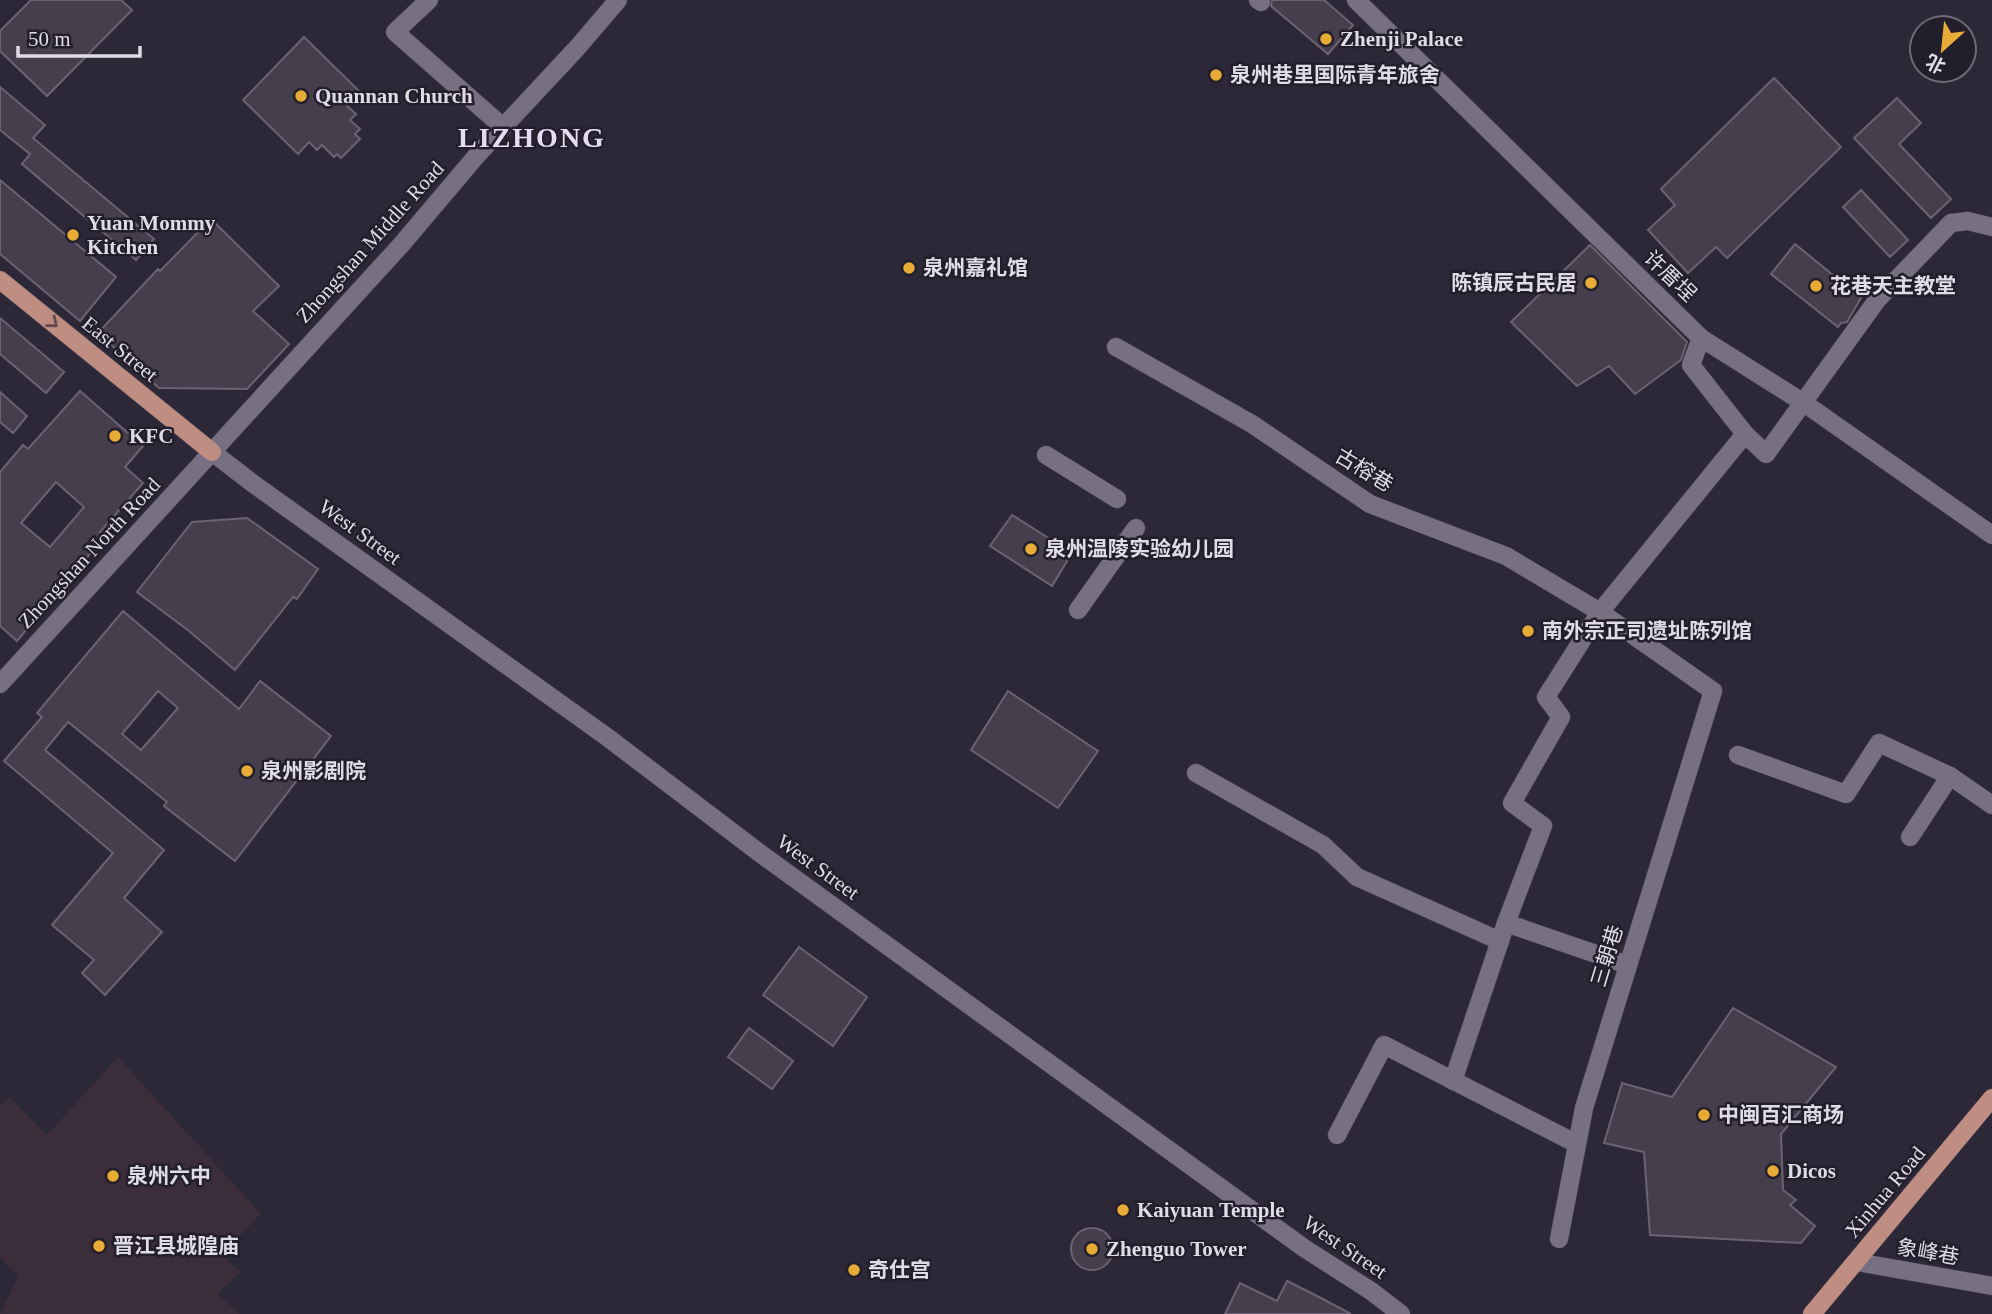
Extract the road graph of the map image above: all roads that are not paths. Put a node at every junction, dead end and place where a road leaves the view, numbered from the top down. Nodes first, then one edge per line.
1 (429, 0) edge
2 (618, 0) edge
3 (1356, 0) edge
4 (503, 128) junction
5 (1992, 227) edge
6 (0, 280) edge
7 (1701, 338) junction
8 (1116, 347) dead end
9 (1804, 403) junction
10 (1745, 434) junction
11 (212, 452) junction
12 (1046, 454) dead end
13 (1117, 499) dead end
14 (1136, 528) dead end
15 (1992, 535) edge
16 (1078, 610) dead end
17 (1600, 611) junction
18 (0, 684) edge
19 (1713, 691) joint
20 (1738, 755) dead end
21 (1196, 773) dead end
22 (1950, 776) junction
23 (1992, 805) edge
24 (1910, 837) dead end
25 (1506, 923) junction
26 (1500, 941) junction
27 (1628, 965) junction
28 (1453, 1081) junction
29 (1992, 1098) edge
30 (1337, 1135) dead end
31 (1577, 1144) junction
32 (1559, 1238) dead end
33 (1857, 1262) junction
34 (1992, 1286) edge
35 (1401, 1314) edge
36 (1812, 1314) edge

1 - 4 street
2 - 4 street, Zhongshan Middle Road
3 - 7 street, 许厝埕
4 - 11 street, Zhongshan Middle Road
5 - 9 street
6 -> 11 main road, East Street
7 - 9 street, 许厝埕
7 - 10 street
8 - 17 street, 古榕巷
9 - 10 street
9 - 15 street, 许厝埕
10 - 17 street
11 - 18 street, Zhongshan North Road
11 - 35 street, West Street
12 - 13 street
14 - 16 street
17 - 19 street, 古榕巷
17 - 25 street
19 - 27 street, 三朝巷
20 - 22 street
21 - 26 street
22 - 23 street
22 - 24 street
25 - 26 street
25 - 27 street
26 - 28 street
27 - 31 street, 三朝巷
28 - 30 street
28 - 31 street
29 - 33 main road, Xinhua Road
31 - 32 street, 三朝巷
33 - 34 street, 象峰巷
33 - 36 main road, Xinhua Road

